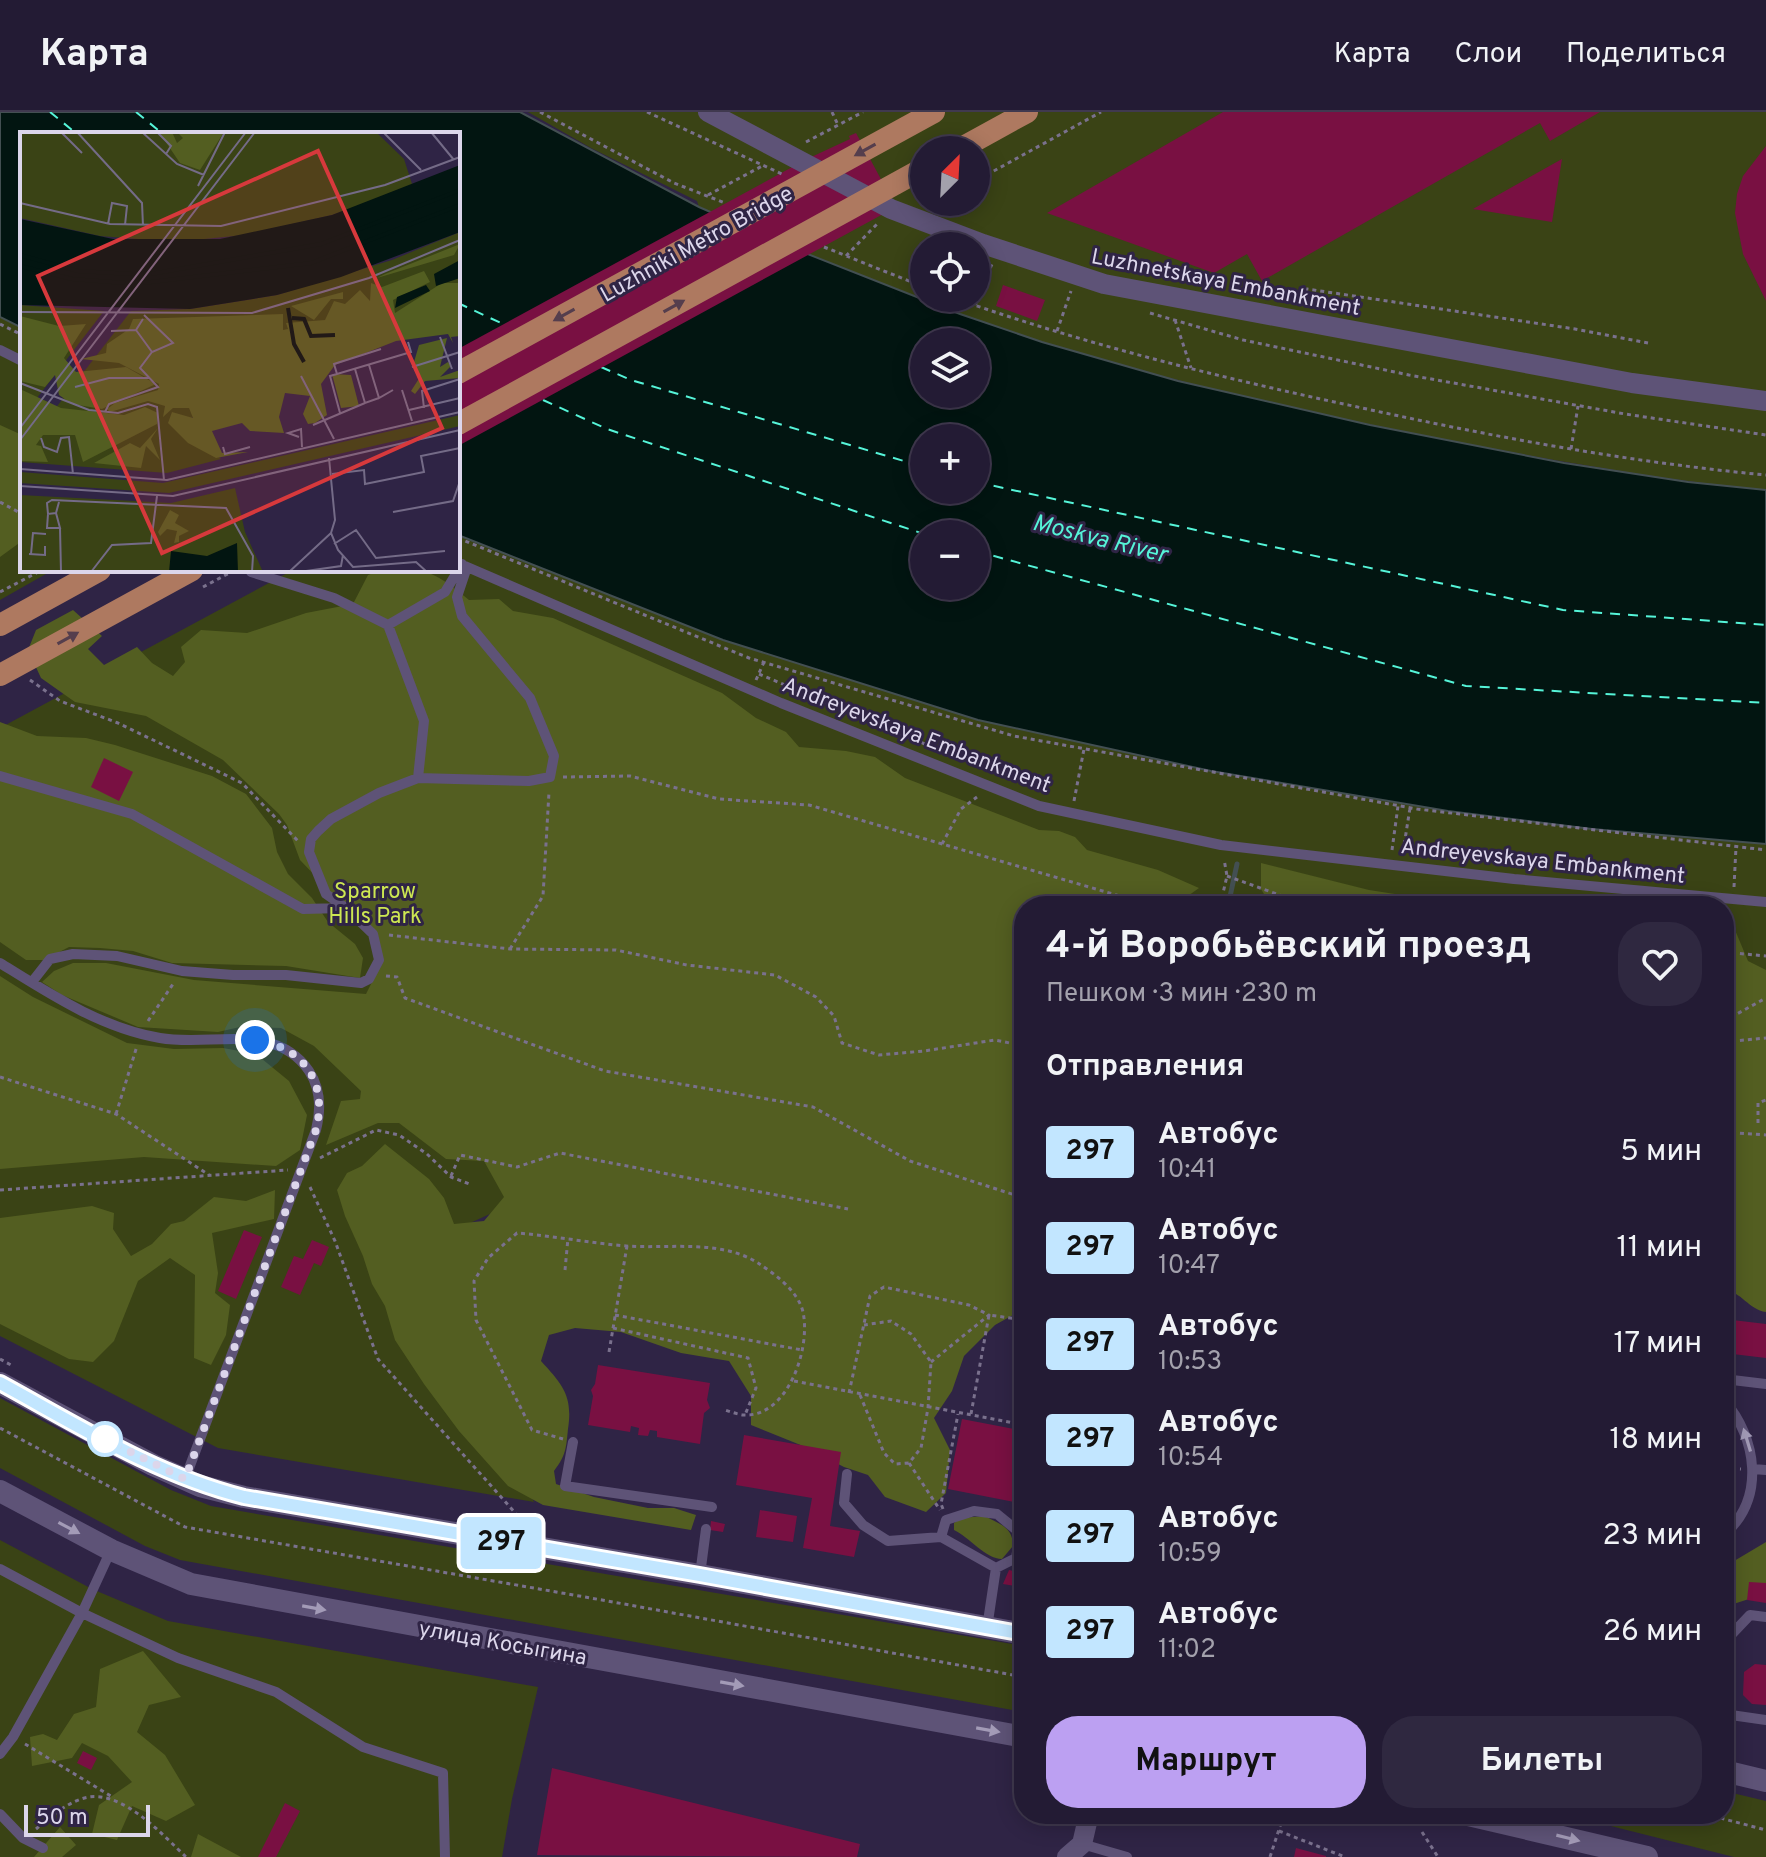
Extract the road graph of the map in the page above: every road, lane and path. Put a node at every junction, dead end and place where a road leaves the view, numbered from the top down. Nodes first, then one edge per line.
1 (540, 112) edge
2 (708, 112) edge
3 (832, 112) edge
4 (848, 112) edge
5 (863, 112) edge
6 (934, 112) edge
7 (1027, 112) edge
8 (1101, 112) edge
9 (851, 118) junction
10 (983, 136) edge
11 (990, 173) edge
12 (910, 176) edge
13 (734, 207) dead end
14 (891, 209) junction
15 (821, 246) dead end
16 (999, 250) junction
17 (846, 256) junction
18 (990, 271) edge
19 (1076, 276) junction
20 (910, 281) edge
21 (1285, 305) dead end
22 (990, 310) edge
23 (0, 324) edge
24 (1057, 331) junction
25 (20, 334) edge
26 (1648, 343) dead end
27 (0, 350) edge
28 (20, 360) edge
29 (1191, 368) junction
30 (460, 372) edge
31 (1766, 401) edge
32 (1578, 406) junction
33 (460, 423) edge
34 (1766, 435) edge
35 (1571, 449) junction
36 (1766, 475) edge
37 (0, 502) edge
38 (20, 513) edge
39 (460, 539) edge
40 (462, 565) edge
41 (38, 572) edge
42 (96, 572) edge
43 (188, 572) edge
44 (251, 572) edge
45 (458, 572) edge
46 (0, 592) edge
47 (0, 625) edge
48 (388, 625) junction
49 (764, 662) junction
50 (0, 675) edge
51 (23, 675) dead end
52 (757, 679) dead end
53 (1084, 749) junction
54 (958, 757) dead end
55 (957, 763) dead end
56 (0, 776) edge
57 (550, 777) junction
58 (418, 778) junction
59 (983, 784) junction
60 (1074, 800) dead end
61 (1398, 806) junction
62 (1410, 808) junction
63 (942, 844) junction
64 (1221, 845) junction
65 (1736, 847) junction
66 (1766, 850) edge
67 (309, 852) junction
68 (1227, 876) junction
69 (1722, 886) dead end
70 (1734, 886) junction
71 (1745, 886) dead end
72 (1120, 896) edge
73 (1222, 896) edge
74 (1282, 896) edge
75 (1700, 896) edge
76 (1734, 899) edge
77 (1766, 902) edge
78 (346, 908) junction
79 (373, 934) junction
80 (510, 949) junction
81 (1734, 953) edge
82 (1766, 956) edge
83 (0, 963) edge
84 (182, 971) junction
85 (372, 973) junction
86 (32, 982) junction
87 (1766, 998) edge
88 (1734, 1016) edge
89 (141, 1032) junction
90 (1766, 1038) edge
91 (1734, 1041) edge
92 (1014, 1044) edge
93 (0, 1077) edge
94 (1766, 1100) edge
95 (116, 1114) junction
96 (1758, 1123) dead end
97 (1734, 1133) edge
98 (1766, 1135) edge
99 (301, 1169) junction
100 (209, 1175) junction
101 (451, 1177) junction
102 (472, 1185) dead end
103 (0, 1190) edge
104 (1014, 1195) edge
105 (848, 1209) dead end
106 (568, 1238) junction
107 (627, 1246) junction
108 (565, 1270) dead end
109 (615, 1315) junction
110 (989, 1315) junction
111 (1014, 1319) edge
112 (864, 1325) junction
113 (613, 1328) junction
114 (802, 1350) junction
115 (609, 1352) dead end
116 (0, 1359) edge
117 (931, 1362) junction
118 (7, 1375) edge
119 (1734, 1380) edge
120 (794, 1381) junction
121 (1766, 1384) edge
122 (849, 1393) junction
123 (860, 1395) junction
124 (928, 1408) junction
125 (725, 1410) dead end
126 (1734, 1411) edge
127 (958, 1413) junction
128 (745, 1415) junction
129 (970, 1415) junction
130 (1014, 1423) edge
131 (0, 1428) edge
132 (573, 1442) joint
133 (909, 1463) junction
134 (1753, 1469) junction
135 (1766, 1470) edge
136 (847, 1474) dead end
137 (185, 1479) junction
138 (0, 1491) edge
139 (712, 1507) dead end
140 (518, 1516) dead end
141 (946, 1520) junction
142 (1734, 1524) edge
143 (1014, 1528) edge
144 (706, 1529) dead end
145 (941, 1537) junction
146 (111, 1550) junction
147 (1014, 1559) edge
148 (996, 1568) junction
149 (0, 1569) edge
150 (700, 1575) junction
151 (82, 1613) junction
152 (1766, 1617) edge
153 (987, 1628) junction
154 (1014, 1632) edge
155 (1734, 1632) edge
156 (1014, 1675) edge
157 (1734, 1715) edge
158 (1766, 1720) edge
159 (1014, 1735) edge
160 (13, 1737) junction
161 (0, 1754) edge
162 (1734, 1773) edge
163 (1766, 1781) edge
164 (117, 1800) junction
165 (0, 1814) edge
166 (1734, 1822) edge
167 (1085, 1824) edge
168 (1281, 1824) edge
169 (1507, 1824) edge
170 (1766, 1830) edge
171 (1279, 1831) junction
172 (1422, 1832) dead end
173 (23, 1838) junction
174 (43, 1848) dead end
175 (1075, 1850) edge
176 (1336, 1855) edge
177 (186, 1857) edge
178 (445, 1857) edge
179 (1127, 1857) edge
180 (1270, 1857) edge
181 (1345, 1857) edge
182 (1438, 1857) edge
183 (1647, 1857) edge

1 - 13 path
2 - 14 street, Luzhnetskaya Embankment
3 - 9 path
4 - 9 path
5 - 9 path
6 -> 30 main road, Luzhniki Metro Bridge
7 - 10 main road
8 - 11 path
33 -> 12 main road, Luzhniki Metro Bridge
14 - 16 street, Luzhnetskaya Embankment
14 - 17 path
15 - 17 path
16 - 18 path
16 - 19 street, Luzhnetskaya Embankment
17 - 20 path
19 - 24 path
19 - 31 street, Luzhnetskaya Embankment
21 - 26 path
22 - 24 path
23 - 25 path
24 - 29 path
27 - 28 lane
29 - 32 path
29 - 35 path
32 - 34 path
32 - 35 path
35 - 36 path
37 - 38 path
39 - 49 path
40 - 57 lane
40 - 59 lane, Andreyevskaya Embankment
41 - 46 path
42 - 47 main road
50 -> 43 main road
44 - 48 lane
45 - 48 lane
48 - 58 lane
49 - 53 path
49 - 54 path
51 - 67 path
52 - 55 path
53 - 60 path
53 - 61 path
56 - 78 lane
57 - 58 lane
57 - 63 path
57 - 80 path
58 - 67 lane
59 - 63 path
59 - 64 lane, Andreyevskaya Embankment
61 - 62 path
61 - 62 path
62 - 65 path
63 - 72 path
64 - 68 path
64 - 75 lane, Andreyevskaya Embankment
65 - 66 path
65 - 70 path
67 - 78 lane
68 - 73 path
68 - 74 path
69 - 70 path
70 - 71 path
76 - 77 lane, Andreyevskaya Embankment
78 - 79 lane
79 - 80 path
79 - 85 lane
80 - 92 path
81 - 82 path
83 - 86 lane
84 - 85 lane
84 - 86 lane
84 - 89 path
85 - 104 path
86 - 89 lane
87 - 88 path
89 - 95 path
89 - 99 lane
90 - 91 path
93 - 95 path
94 - 96 path
95 - 100 path
97 - 98 path
99 - 100 path
99 - 101 path
99 - 137 lane
99 - 140 path
100 - 103 path
101 - 102 path
101 - 105 path
106 - 107 path
106 - 108 path
106 - 132 path
107 - 109 path
107 - 114 path
109 - 113 path
109 - 114 path
110 - 111 path
110 - 112 path
110 - 117 path
110 - 129 path
112 - 117 path
112 - 122 path
113 - 115 path
113 - 128 path
114 - 120 path
116 - 118 path
117 - 124 path
118 - 137 main road
119 - 121 lane
120 - 122 path
120 - 128 path
122 - 123 path
123 - 124 path
123 - 133 path
124 - 127 path
124 - 133 path
125 - 128 path
134 -> 126 lane
127 - 129 path
127 - 141 path
129 - 130 path
131 - 156 path
132 - 139 lane
133 - 141 path
134 - 135 lane
134 - 142 lane
136 - 145 lane
137 - 150 main road
138 -> 146 main road, улица Косыгина
141 - 143 lane
141 - 145 lane
144 - 150 lane
145 - 148 lane
146 - 151 lane
146 -> 159 main road, улица Косыгина
147 - 148 lane
148 - 153 lane
149 - 151 lane
150 - 153 main road
151 - 160 lane
151 - 178 lane
152 - 155 lane
153 - 154 main road
157 - 158 lane
160 - 161 lane
160 - 164 path
162 - 163 main road
164 - 173 path
164 - 177 path
165 - 173 lane
166 - 170 path
167 - 175 street
168 - 171 path
169 -> 183 main road
171 - 176 path
171 - 180 path
172 - 182 path
173 - 174 lane
175 - 179 lane
176 - 181 path

